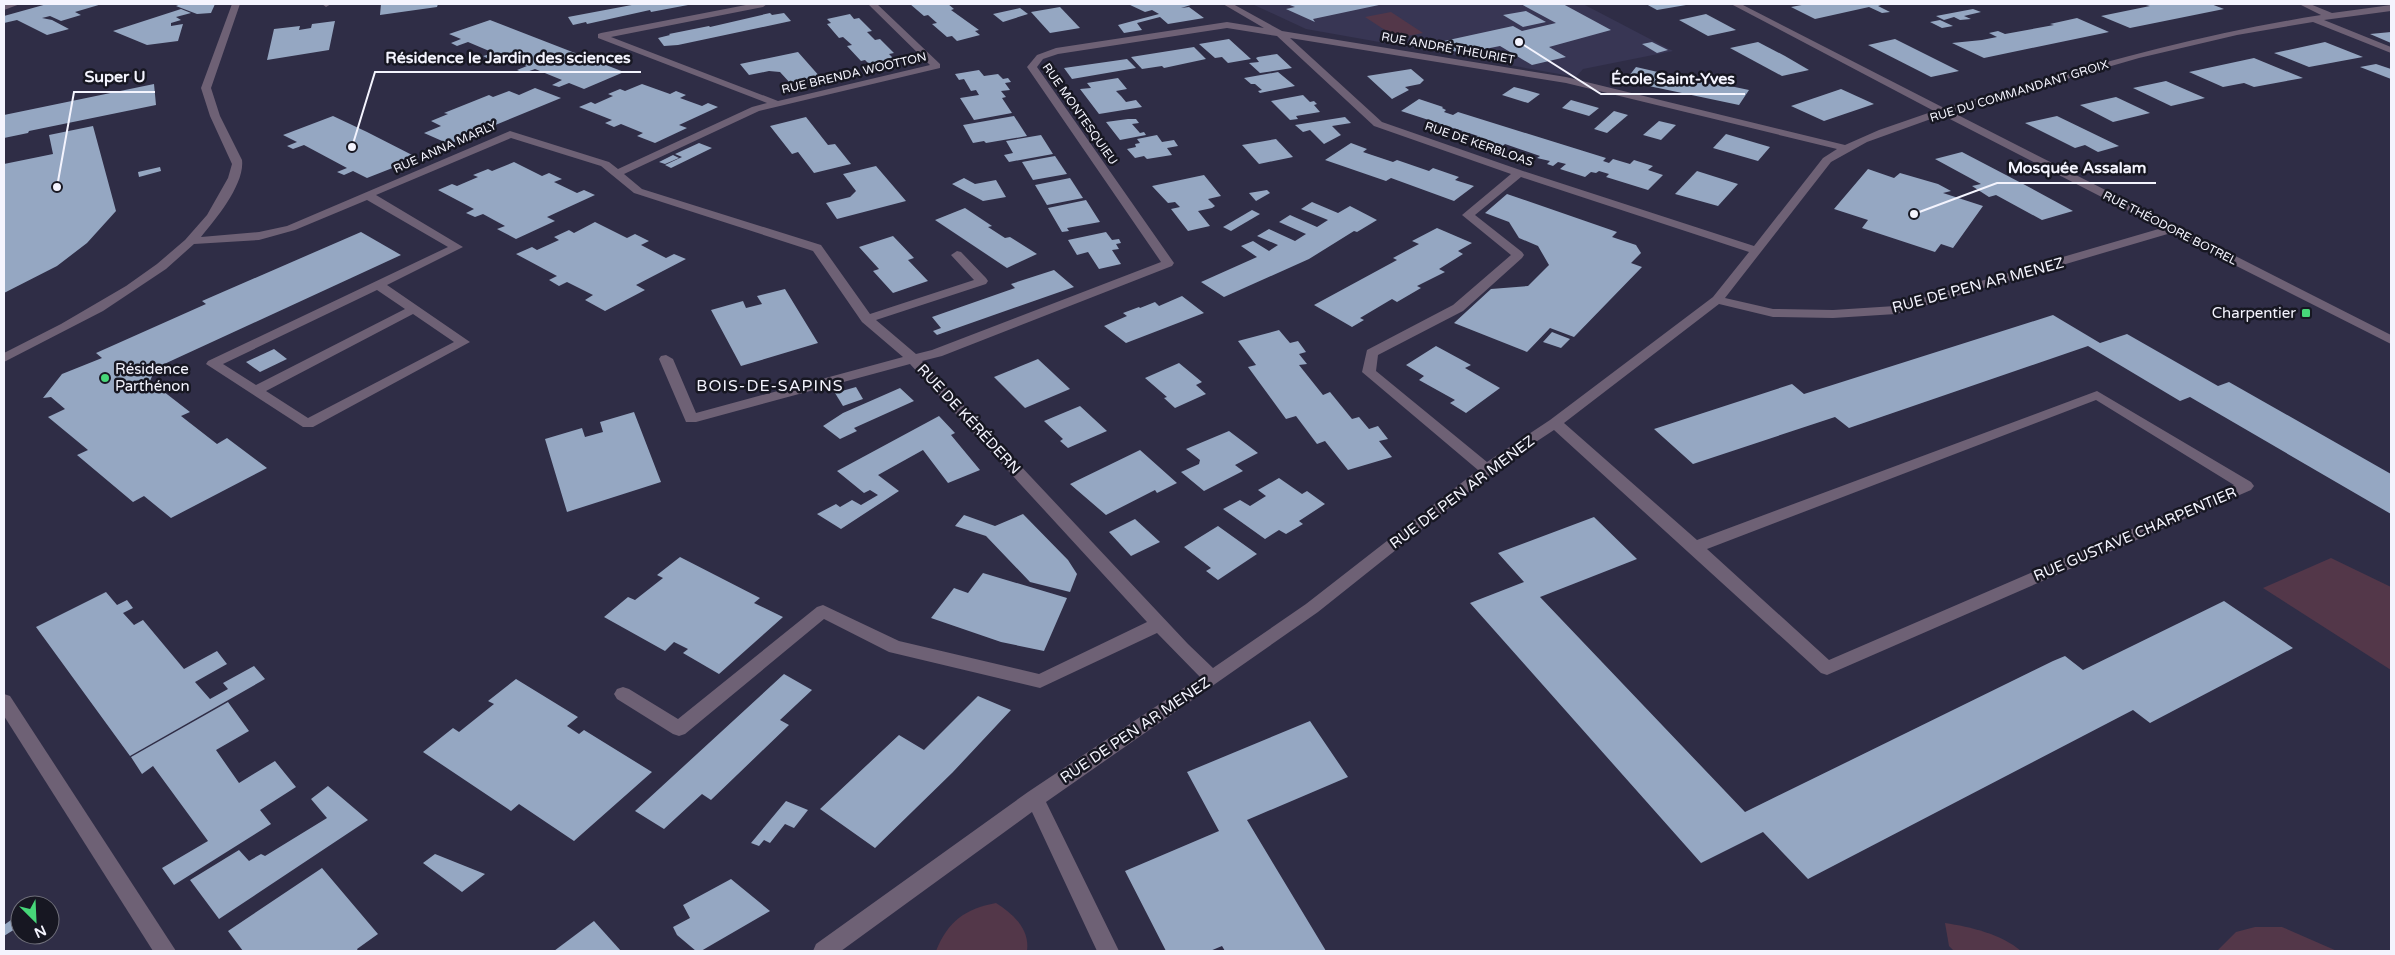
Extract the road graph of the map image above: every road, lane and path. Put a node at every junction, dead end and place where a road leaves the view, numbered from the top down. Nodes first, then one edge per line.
1 (16, 4) edge
2 (236, 4) edge
3 (763, 4) edge
4 (872, 4) edge
5 (1227, 4) edge
6 (1736, 4) edge
7 (2303, 4) edge
8 (4, 7) edge
9 (2391, 8) edge
10 (2329, 15) junction
11 (2311, 18) junction
12 (1279, 33) junction
13 (2391, 50) edge
14 (777, 104) junction
15 (1942, 112) junction
16 (1846, 148) junction
17 (1519, 173) junction
18 (615, 174) junction
19 (369, 196) junction
20 (2172, 229) junction
21 (191, 241) junction
22 (1755, 250) junction
23 (956, 255) dead end
24 (1168, 263) joint
25 (378, 285) junction
26 (1717, 300) junction
27 (414, 309) junction
28 (867, 319) junction
29 (2391, 340) edge
30 (4, 358) edge
31 (666, 359) dead end
32 (913, 359) junction
33 (256, 391) junction
34 (1555, 423) junction
35 (1488, 470) junction
36 (1695, 547) junction
37 (1159, 624) junction
38 (1212, 677) junction
39 (623, 694) dead end
40 (4, 701) edge
41 (1036, 798) junction
42 (165, 951) edge
43 (824, 951) edge
44 (1108, 951) edge

1 - 8 street
2 - 21 street
3 - 14 street, RUE BRENDA WOOTTON
4 - 14 street, RUE BRENDA WOOTTON
5 - 12 street, RUE DE KERBLOAS
6 - 15 street, RUE THÉODORE BOTREL
7 - 10 street
9 - 10 street, RUE DU COMMANDANT GROIX
10 - 11 street, RUE DU COMMANDANT GROIX
11 - 13 street
11 - 15 street, RUE DU COMMANDANT GROIX
12 - 16 street, RUE ANDRÉ THEURIET
12 - 17 street, RUE DE KERBLOAS
12 - 24 street, RUE MONTESQUIEU
14 - 18 street, RUE BRENDA WOOTTON
15 - 16 street, RUE DU COMMANDANT GROIX
15 - 20 street, RUE THÉODORE BOTREL
16 - 22 street, RUE DU COMMANDANT GROIX
17 - 22 street, RUE DE KERBLOAS
17 - 35 street
18 - 19 street, RUE ANNA MARLY
18 - 28 street, RUE ANNA MARLY
19 - 21 street, RUE ANNA MARLY
19 - 25 street
20 - 26 street, RUE DE PEN AR MENEZ
20 - 29 street, RUE THÉODORE BOTREL
21 - 30 street
22 - 26 street, RUE DU COMMANDANT GROIX
23 - 28 street
24 - 32 street, RUE DE KÉRÉDERN
25 - 27 street
25 - 33 street
26 - 34 street, RUE DE PEN AR MENEZ
27 - 33 street
27 - 33 street
28 - 32 street
31 - 32 street
32 - 37 street, RUE DE KÉRÉDERN
34 - 35 street, RUE DE PEN AR MENEZ
34 - 36 street, RUE GUSTAVE CHARPENTIER
35 - 38 street, RUE DE PEN AR MENEZ
36 - 36 street, RUE GUSTAVE CHARPENTIER
37 - 38 street, RUE DE KÉRÉDERN
37 - 39 street
38 - 41 street, RUE DE PEN AR MENEZ
40 - 42 street
41 - 43 street, RUE DE PEN AR MENEZ
41 - 44 street

